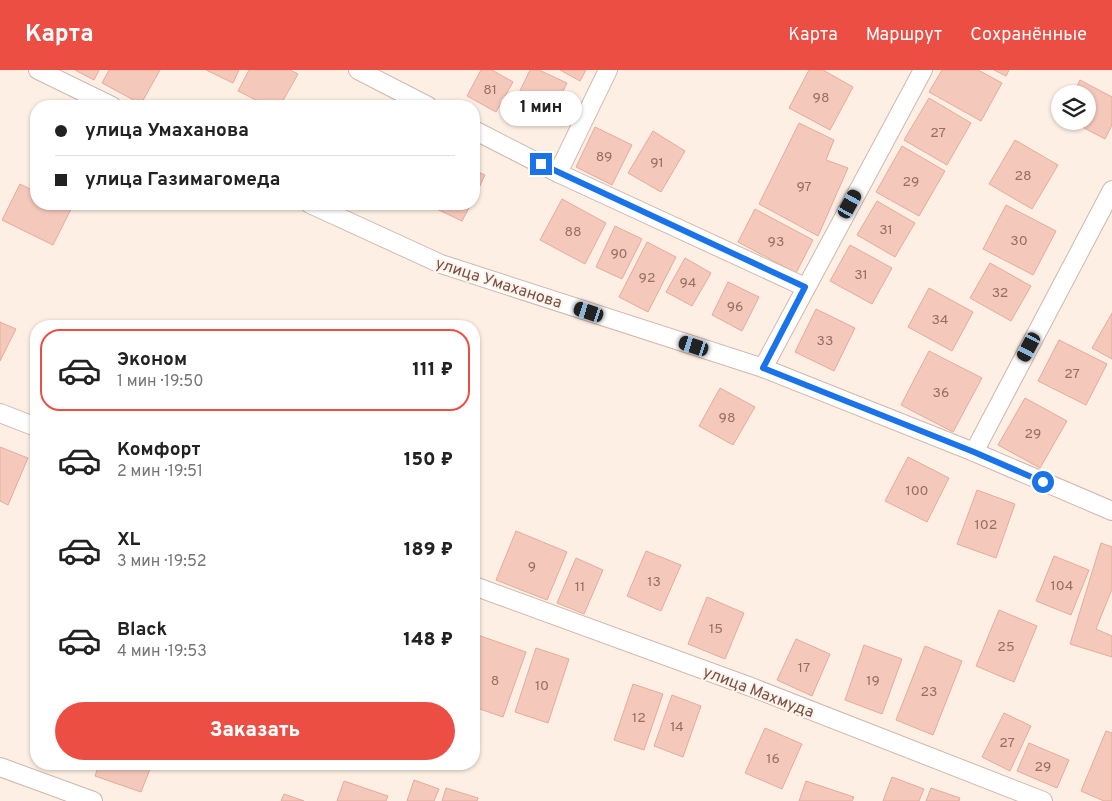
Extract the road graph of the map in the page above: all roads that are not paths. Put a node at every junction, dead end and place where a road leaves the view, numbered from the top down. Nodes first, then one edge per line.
1 (38, 70) edge
2 (358, 70) edge
3 (608, 70) edge
4 (923, 70) edge
5 (100, 100) edge
6 (416, 100) edge
7 (480, 133) edge
8 (558, 173) junction
9 (1112, 190) edge
10 (323, 210) edge
11 (805, 287) junction
12 (763, 368) junction
13 (0, 413) edge
14 (30, 425) edge
15 (974, 452) junction
16 (1112, 511) edge
17 (480, 588) edge
18 (0, 770) edge
19 (93, 801) edge
20 (1043, 801) edge

1 - 5 street
2 - 6 street
3 - 8 street
4 - 11 street
7 - 8 street
8 - 11 street
9 - 15 street
10 - 12 street, улица Умаханова
11 - 12 street
12 - 15 street, улица Умаханова
13 - 14 street
15 - 16 street, улица Умаханова
17 - 20 street, улица Махмуда
18 - 19 street

